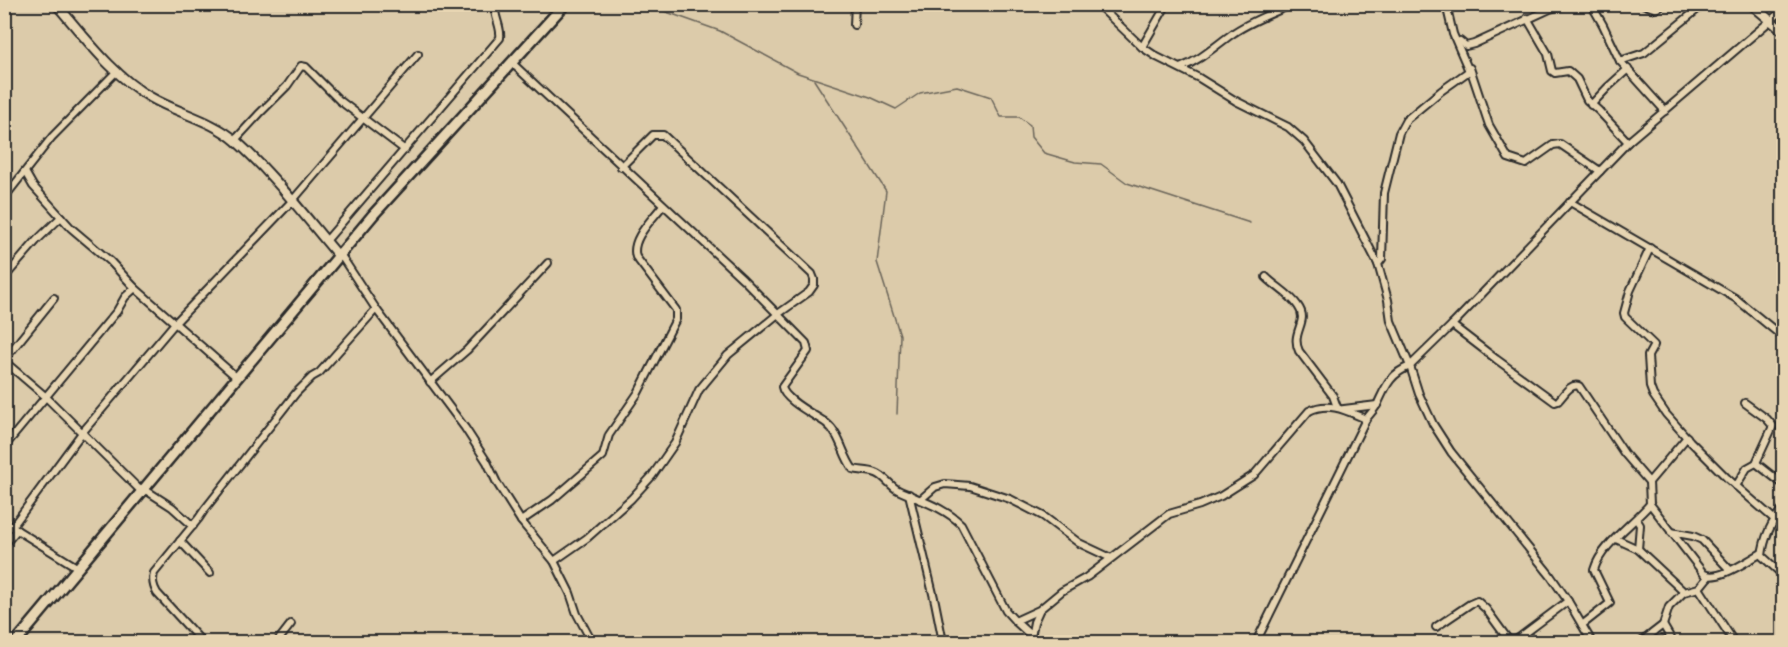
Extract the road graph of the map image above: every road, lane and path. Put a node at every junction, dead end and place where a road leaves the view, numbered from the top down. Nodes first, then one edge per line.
1 (56, 4) edge
2 (495, 4) edge
3 (558, 4) edge
4 (565, 4) edge
5 (855, 4) edge
6 (1097, 4) edge
7 (1167, 4) edge
8 (1292, 4) edge
9 (1446, 4) edge
10 (1569, 4) edge
11 (1591, 4) edge
12 (1642, 4) edge
13 (1663, 4) edge
14 (1704, 4) edge
15 (1751, 4) edge
16 (1784, 9) edge
17 (1527, 18) junction
18 (1770, 20) junction
19 (854, 25) dead end
20 (1784, 32) edge
21 (1453, 34) junction
22 (1462, 45) junction
23 (1142, 47) junction
24 (418, 54) dead end
25 (1620, 61) junction
26 (512, 63) junction
27 (1180, 68) junction
28 (1628, 69) junction
29 (117, 71) junction
30 (1591, 105) junction
31 (1665, 111) junction
32 (364, 118) junction
33 (235, 140) junction
34 (1628, 142) junction
35 (405, 150) junction
36 (621, 167) junction
37 (1600, 171) junction
38 (25, 172) junction
39 (17, 182) junction
40 (33, 186) junction
41 (4, 198) edge
42 (293, 201) junction
43 (1570, 202) junction
44 (663, 205) junction
45 (61, 217) junction
46 (326, 241) junction
47 (1650, 248) junction
48 (338, 254) junction
49 (548, 263) dead end
50 (1378, 264) junction
51 (1266, 277) dead end
52 (4, 278) edge
53 (135, 288) junction
54 (54, 298) dead end
55 (376, 309) junction
56 (778, 314) junction
57 (175, 323) junction
58 (1452, 325) junction
59 (1784, 338) edge
60 (4, 360) edge
61 (1410, 366) junction
62 (234, 375) junction
63 (430, 382) junction
64 (45, 396) junction
65 (219, 397) junction
66 (1745, 404) dead end
67 (1377, 405) junction
68 (1340, 408) junction
69 (1366, 419) junction
70 (81, 434) junction
71 (1687, 437) junction
72 (4, 447) edge
73 (1756, 463) junction
74 (1649, 482) junction
75 (1784, 485) edge
76 (1736, 486) junction
77 (142, 489) junction
78 (909, 494) junction
79 (920, 500) junction
80 (1650, 504) junction
81 (1784, 507) edge
82 (1636, 519) junction
83 (1774, 519) junction
84 (521, 521) junction
85 (4, 522) edge
86 (192, 526) junction
87 (15, 528) junction
88 (1671, 532) junction
89 (1616, 539) junction
90 (180, 541) junction
91 (4, 545) edge
92 (1638, 549) junction
93 (1762, 553) junction
94 (1111, 558) junction
95 (554, 561) junction
96 (75, 566) junction
97 (1730, 570) junction
98 (210, 573) dead end
99 (1708, 576) junction
100 (1784, 576) edge
101 (1699, 588) junction
102 (1684, 592) junction
103 (1568, 601) junction
104 (1039, 610) junction
105 (1015, 621) junction
106 (291, 624) dead end
107 (1582, 625) junction
108 (1663, 626) junction
109 (1436, 627) dead end
110 (1031, 637) junction
111 (11, 642) edge
112 (16, 642) edge
113 (202, 642) edge
114 (277, 642) edge
115 (592, 642) edge
116 (943, 642) edge
117 (1038, 642) edge
118 (1256, 642) edge
119 (1510, 642) edge
120 (1592, 642) edge
121 (1641, 642) edge
122 (1673, 642) edge
123 (1734, 642) edge

1 - 29 street
2 - 35 street
3 - 48 main road
4 - 26 main road
5 - 19 street
6 - 23 street
7 - 23 street
8 - 27 street
9 - 21 street
10 - 17 street
11 - 25 street
12 - 13 street
14 - 25 street
15 - 18 street
16 - 18 street
17 - 22 street
17 - 30 street
18 - 20 street
18 - 31 street
21 - 22 street
21 - 50 street
22 - 37 street
23 - 27 street
24 - 32 street
25 - 28 street
26 - 36 street
26 - 48 main road
27 - 50 street
28 - 30 street
28 - 31 street
29 - 33 street
29 - 38 street
30 - 34 street
31 - 34 street
32 - 33 street
32 - 35 street
32 - 42 street
33 - 42 street
34 - 37 street
35 - 46 street
36 - 44 street
36 - 56 street
37 - 43 street
38 - 39 street
38 - 40 street
39 - 40 street
39 - 41 street
40 - 45 street
42 - 46 street
42 - 57 street
43 - 47 street
43 - 58 street
44 - 56 street
44 - 84 street
45 - 52 street
45 - 53 street
46 - 48 street
47 - 59 street
47 - 71 street
48 - 55 street
48 - 62 main road
48 - 65 main road
49 - 63 street
50 - 61 street
51 - 68 street
53 - 57 street
53 - 64 street
54 - 60 street
55 - 63 street
55 - 86 street
56 - 78 street
56 - 95 street
57 - 62 street
57 - 70 street
58 - 61 street
58 - 74 street
60 - 64 street
61 - 67 street
61 - 103 street
62 - 65 main road
63 - 84 street
64 - 70 street
64 - 72 street
65 - 77 main road
66 - 73 street
67 - 68 street
67 - 69 street
68 - 69 street
68 - 94 street
69 - 118 street
70 - 77 street
70 - 87 street
71 - 74 street
71 - 76 street
73 - 75 street
73 - 76 street
74 - 80 street
76 - 83 street
77 - 86 street
77 - 96 main road
77 - 112 main road
78 - 79 street
78 - 116 street
79 - 94 street
79 - 105 street
80 - 82 street
80 - 88 street
81 - 83 street
82 - 89 street
82 - 92 street
83 - 93 street
84 - 95 street
85 - 87 street
86 - 90 street
87 - 91 street
87 - 96 street
88 - 97 street
88 - 99 street
89 - 92 street
89 - 107 street
90 - 98 street
90 - 113 street
92 - 102 street
93 - 97 street
93 - 100 street
94 - 104 street
95 - 115 street
96 - 111 main road
97 - 99 street
99 - 101 street
101 - 102 street
101 - 123 street
102 - 108 street
103 - 107 street
103 - 119 street
104 - 105 street
104 - 110 street
105 - 110 street
106 - 114 street
107 - 120 street
108 - 121 street
108 - 122 street
109 - 119 street
110 - 117 street

